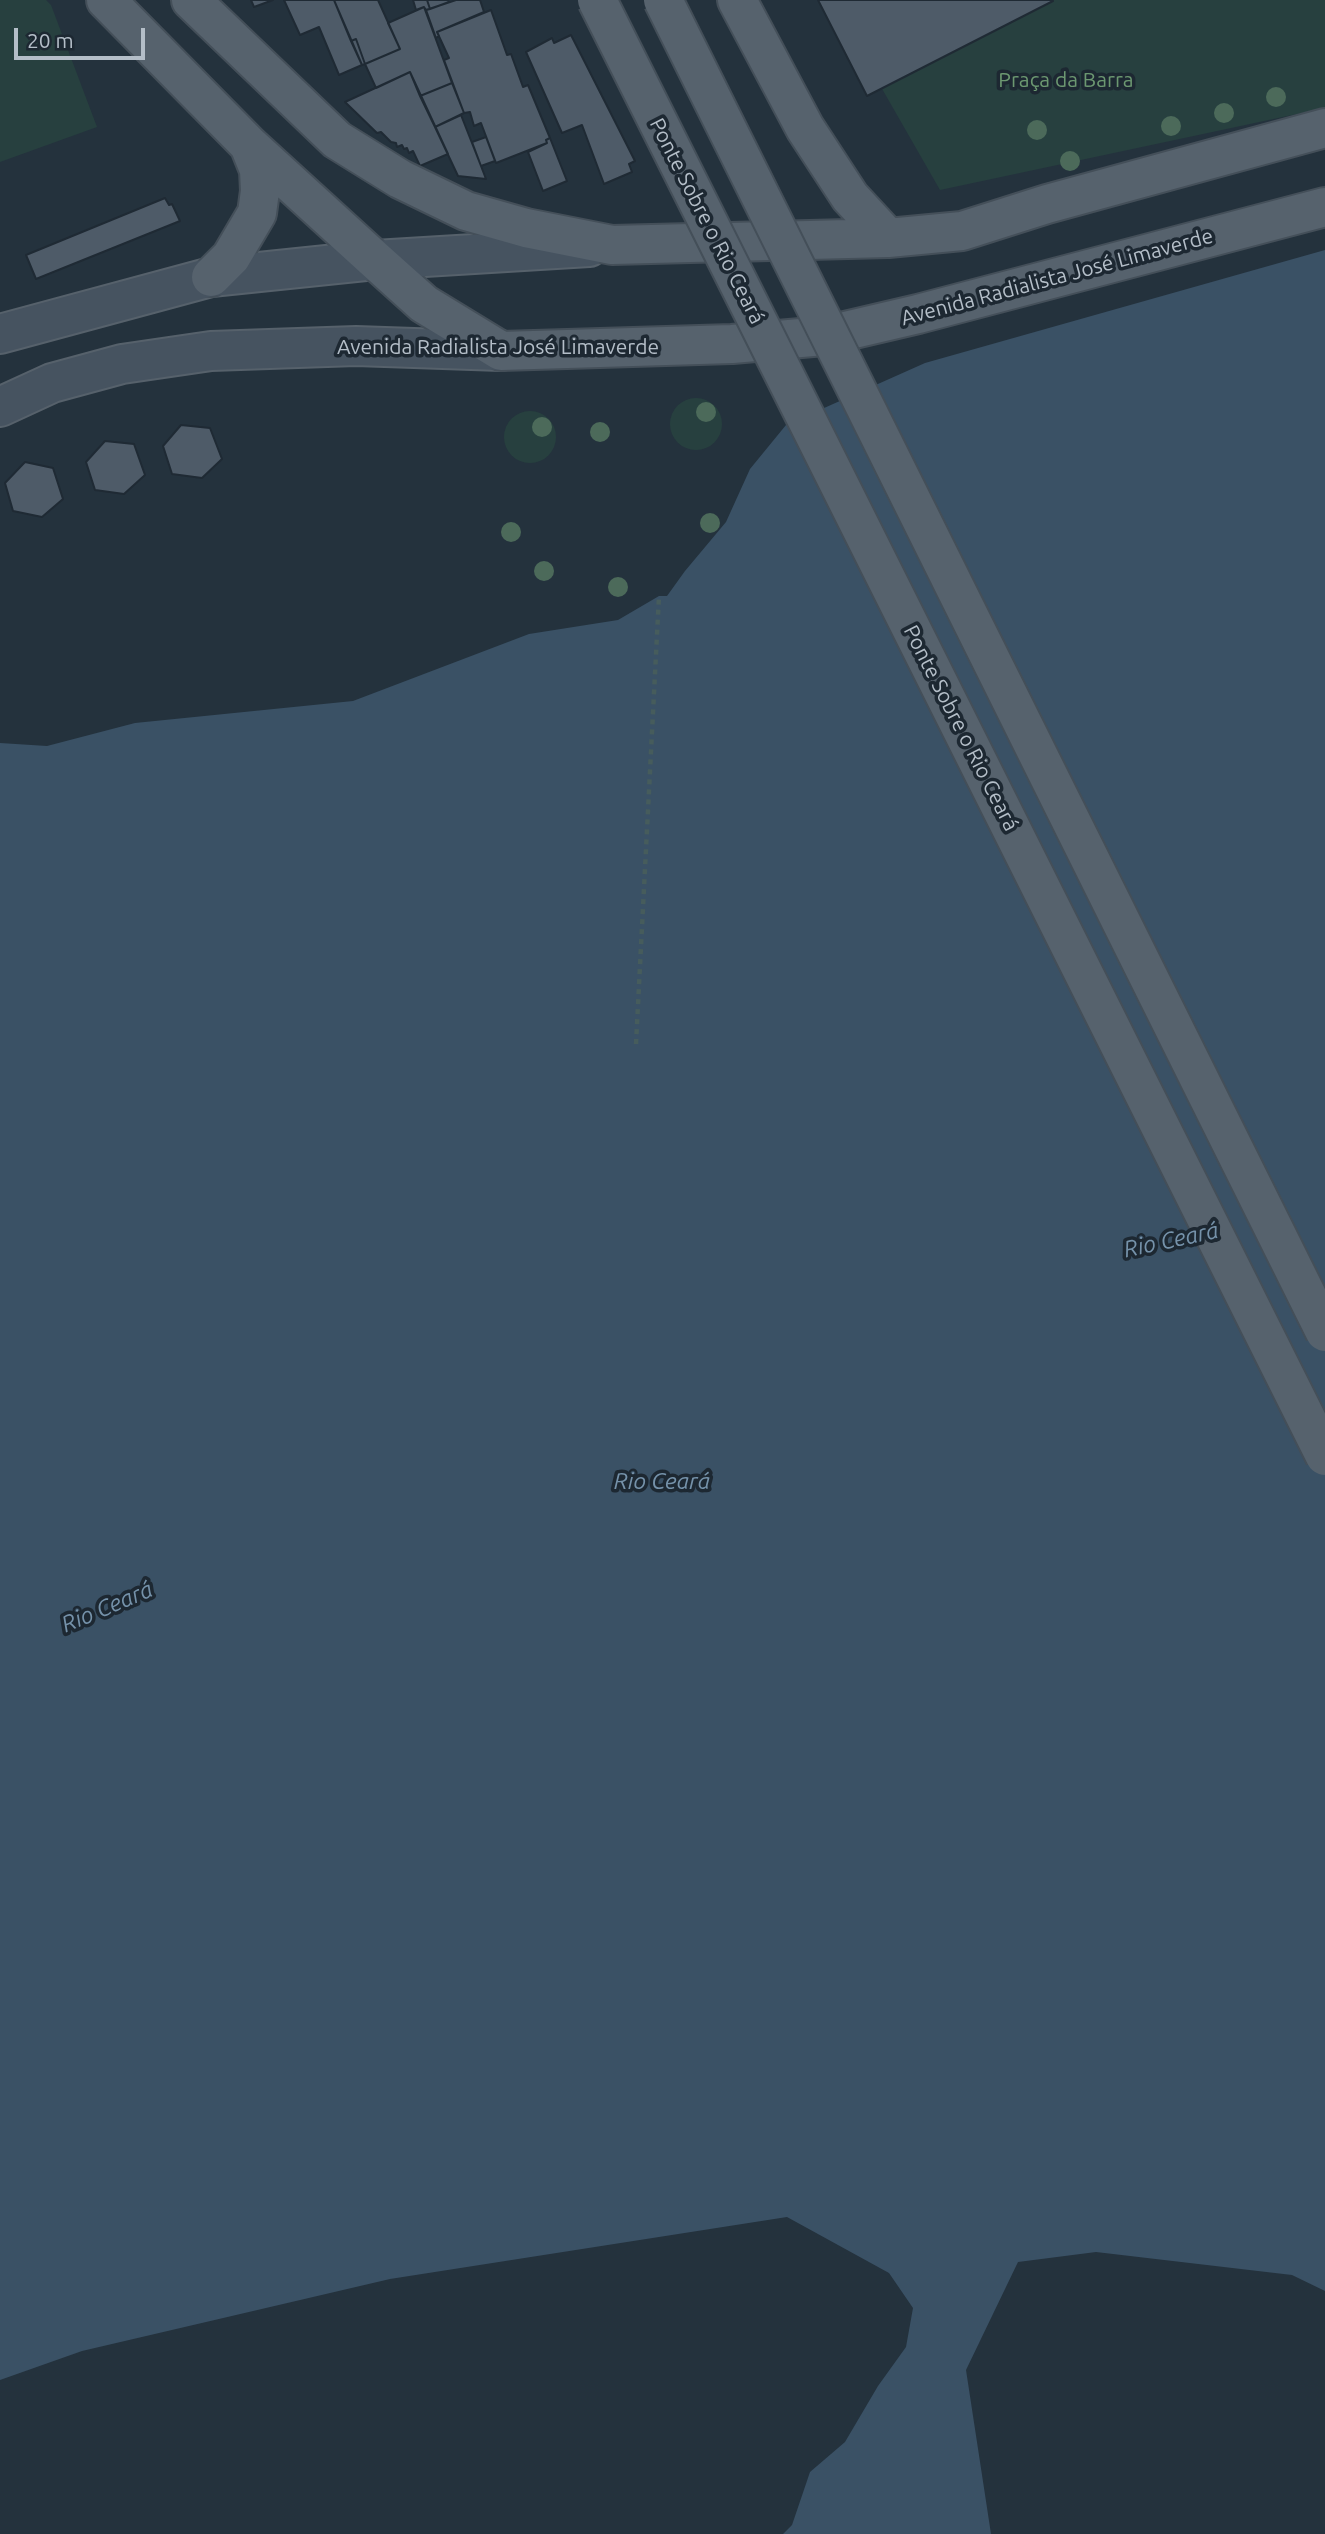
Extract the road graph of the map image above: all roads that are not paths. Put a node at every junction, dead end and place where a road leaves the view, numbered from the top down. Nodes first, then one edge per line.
1 (106, 0) edge
2 (191, 0) edge
3 (597, 0) edge
4 (663, 0) edge
5 (737, 0) edge
6 (1325, 128) edge
7 (249, 145) junction
8 (1325, 207) edge
9 (888, 238) junction
10 (612, 245) junction
11 (375, 260) junction
12 (211, 277) junction
13 (0, 334) edge
14 (500, 351) junction
15 (0, 407) edge
16 (1325, 1332) edge
17 (1325, 1456) edge

1 - 7 main road
2 - 10 main road
3 - 17 main road, Ponte Sobre o Rio Ceará, bridge
4 - 16 main road, bridge
5 - 9 main road
6 - 9 main road
7 - 11 main road
7 - 12 main road
8 - 14 main road, Avenida Radialista José Limaverde
9 - 10 main road
10 - 11 main road
11 - 12 main road
11 - 14 main road
12 - 13 main road
14 - 15 main road, Avenida Radialista José Limaverde

